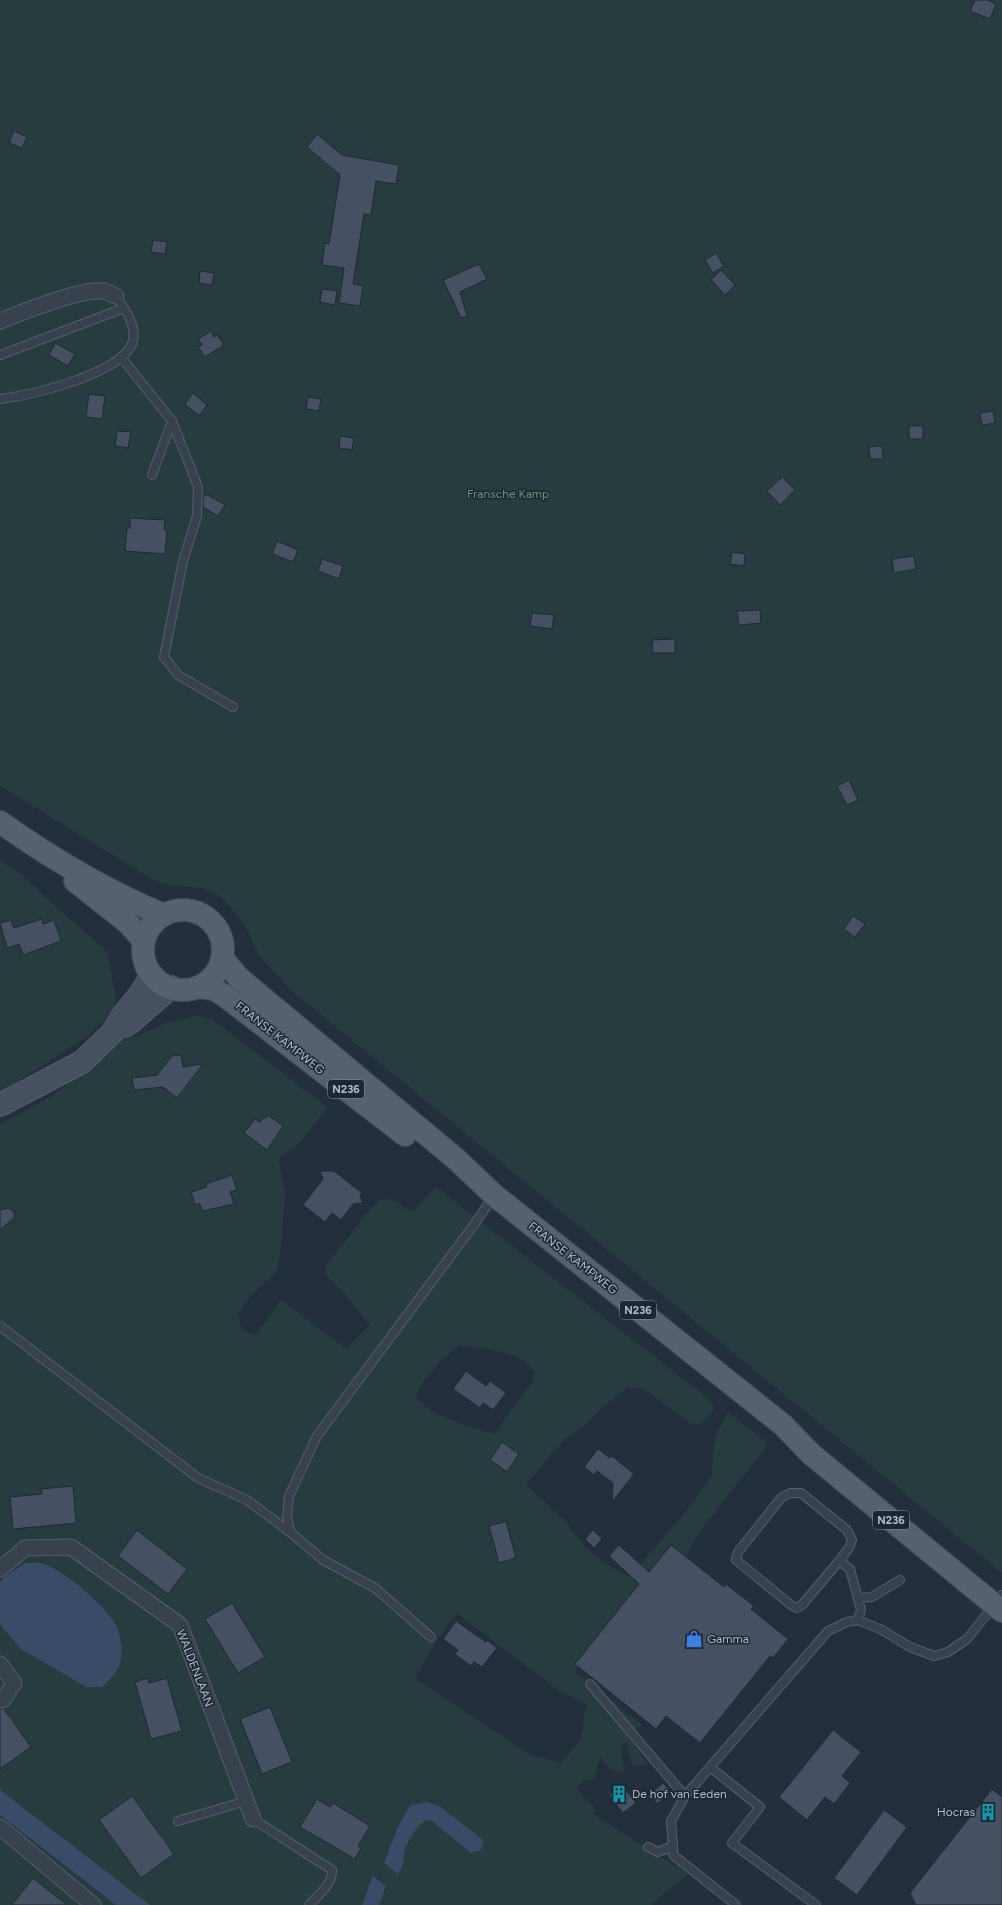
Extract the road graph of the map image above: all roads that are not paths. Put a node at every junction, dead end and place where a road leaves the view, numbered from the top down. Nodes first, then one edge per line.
1 (120, 302) junction
2 (0, 321) edge
3 (0, 355) edge
4 (121, 357) junction
5 (0, 399) edge
6 (172, 421) junction
7 (152, 475) dead end
8 (233, 707) dead end
9 (0, 822) edge
10 (43, 852) junction
11 (164, 915) junction
12 (144, 941) junction
13 (222, 958) junction
14 (152, 975) junction
15 (171, 987) junction
16 (198, 987) junction
17 (113, 1032) junction
18 (0, 1105) edge
19 (494, 1195) junction
20 (0, 1326) edge
21 (290, 1532) junction
22 (839, 1561) junction
23 (0, 1569) edge
24 (900, 1580) dead end
25 (858, 1598) junction
26 (1000, 1601) edge
27 (858, 1620) junction
28 (431, 1637) dead end
29 (0, 1664) edge
30 (590, 1684) dead end
31 (2, 1700) dead end
32 (710, 1767) junction
33 (685, 1796) junction
34 (246, 1801) junction
35 (253, 1819) joint
36 (178, 1821) dead end
37 (0, 1827) edge
38 (673, 1846) junction
39 (648, 1847) dead end
40 (93, 1905) edge
41 (309, 1905) edge
42 (736, 1905) edge
43 (816, 1905) edge

1 - 2 street
1 - 3 lane
1 - 4 lane
4 - 5 lane
4 - 6 lane
6 - 7 lane
6 - 8 lane
9 - 10 main road
10 - 11 main road
10 - 12 main road
11 - 12 main road
11 - 13 main road
12 - 14 main road
13 - 16 main road, N236
13 - 19 main road, FRANSE KAMPWEG / N236
14 - 15 main road, N236
14 - 17 main road
15 - 16 main road, N236
15 - 17 main road
16 - 19 main road, FRANSE KAMPWEG / N236
17 - 18 main road
19 - 21 lane
19 - 26 main road, FRANSE KAMPWEG / N236
20 - 21 lane
21 - 28 lane
22 - 22 lane
22 - 25 lane
23 - 34 street, WALDENLAAN
24 - 25 lane
25 - 27 lane
26 - 27 lane
27 - 32 lane
29 - 31 street
30 - 33 lane
32 - 33 lane
32 - 43 lane
33 - 38 lane
34 - 35 street, WALDENLAAN
34 - 36 lane
35 - 41 lane
37 - 40 street
38 - 39 lane
38 - 42 lane

